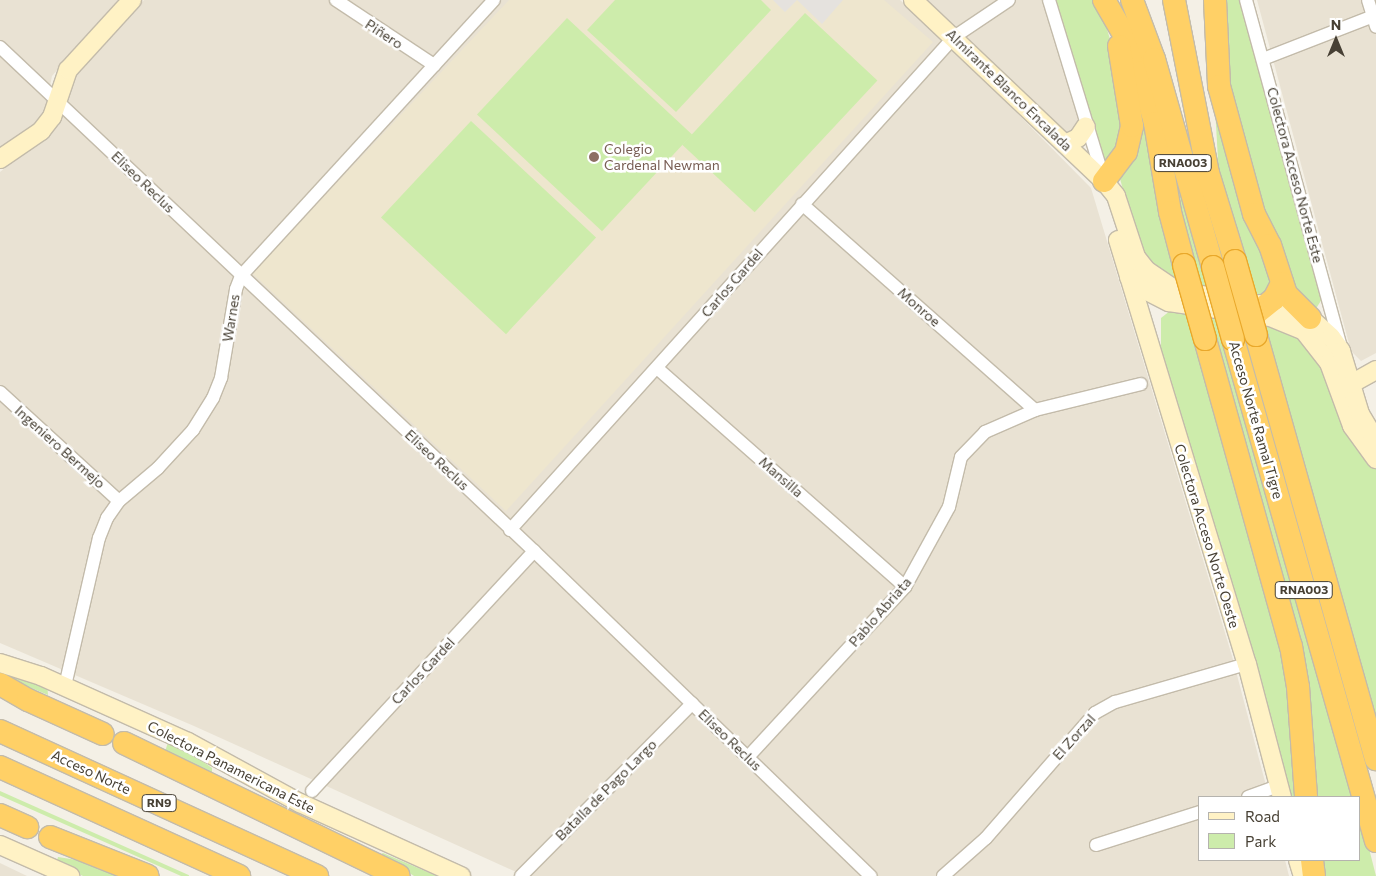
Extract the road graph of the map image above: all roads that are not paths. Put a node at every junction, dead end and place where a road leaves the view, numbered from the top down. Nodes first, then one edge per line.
1 (132, 0) edge
2 (336, 0) edge
3 (494, 0) edge
4 (913, 0) edge
5 (1009, 0) edge
6 (1049, 0) edge
7 (1104, 0) edge
8 (1132, 0) edge
9 (1174, 0) edge
10 (1215, 0) edge
11 (1246, 0) edge
12 (1368, 0) edge
13 (1375, 20) edge
14 (954, 38) junction
15 (0, 47) edge
16 (1263, 59) junction
17 (434, 65) junction
18 (57, 100) junction
19 (1086, 126) junction
20 (1065, 144) junction
21 (0, 159) edge
22 (1104, 181) junction
23 (802, 204) junction
24 (241, 276) junction
25 (1129, 276) junction
26 (1282, 283) junction
27 (1177, 291) junction
28 (1157, 298) junction
29 (1259, 318) junction
30 (1310, 318) junction
31 (1145, 329) junction
32 (1342, 351) junction
33 (657, 368) junction
34 (1376, 370) edge
35 (1141, 384) dead end
36 (1351, 384) junction
37 (0, 392) edge
38 (1036, 410) junction
39 (1376, 441) edge
40 (1376, 459) edge
41 (119, 501) junction
42 (510, 530) junction
43 (534, 551) junction
44 (905, 586) junction
45 (0, 663) edge
46 (1247, 664) junction
47 (0, 684) edge
48 (65, 686) junction
49 (692, 704) junction
50 (0, 731) edge
51 (103, 734) dead end
52 (124, 744) dead end
53 (748, 758) junction
54 (1376, 759) edge
55 (0, 767) edge
56 (312, 791) dead end
57 (1280, 792) edge
58 (1254, 796) edge
59 (1306, 796) edge
60 (1198, 813) edge
61 (0, 815) edge
62 (27, 827) dead end
63 (50, 837) dead end
64 (1376, 841) edge
65 (1096, 844) dead end
66 (0, 846) edge
67 (1298, 861) edge
68 (1312, 861) edge
69 (70, 876) edge
70 (148, 876) edge
71 (239, 876) edge
72 (317, 876) edge
73 (399, 876) edge
74 (461, 876) edge
75 (521, 876) edge
76 (872, 876) edge
77 (943, 876) edge
78 (1302, 876) edge
79 (1314, 876) edge

1 - 18 street
2 - 17 street, Piñero
3 - 17 street, Warnes
4 - 14 street, Almirante Blanco Encalada
5 - 14 street, Carlos Gardel
6 - 19 street
7 - 22 highway
7 - 59 highway, bridge
8 - 64 highway, Acceso Norte Ramal Tigre / RNA003, bridge
9 - 29 highway, Acceso Norte Ramal Tigre / RNA003, bridge
10 - 26 highway
11 - 16 street, Colectora Acceso Norte Este
12 - 13 street
13 - 16 street
14 - 20 street, Almirante Blanco Encalada
14 - 23 street, Carlos Gardel
15 - 18 street, Eliseo Reclus
16 - 32 street, Colectora Acceso Norte Este
17 - 24 street, Warnes
18 - 21 street
18 - 24 street, Eliseo Reclus
19 - 20 street
19 - 22 street
20 - 22 street, Almirante Blanco Encalada
22 - 25 street
22 - 27 street, Almirante Blanco Encalada
23 - 33 street, Carlos Gardel
23 - 38 street, Monroe
24 - 41 street, Warnes
24 - 42 street, Eliseo Reclus
25 - 28 street, Almirante Blanco Encalada
25 - 31 street, Colectora Acceso Norte Oeste
26 - 29 highway
26 - 30 highway
27 - 28 street
27 - 29 street, Almirante Blanco Encalada
28 - 29 street, Almirante Blanco Encalada
28 - 31 street
29 - 30 street, Almirante Blanco Encalada
29 - 40 street, Almirante Blanco Encalada
29 - 54 highway, Acceso Norte Ramal Tigre / RNA003
30 - 32 street, Almirante Blanco Encalada
31 - 46 street, Colectora Acceso Norte Oeste
32 - 36 street, Almirante Blanco Encalada
33 - 42 street, Carlos Gardel
33 - 44 street, Mansilla
34 - 36 street
35 - 38 street, Pablo Abriata
36 - 39 street, Almirante Blanco Encalada
37 - 41 street, Ingeniero Bermejo
38 - 44 street, Pablo Abriata
41 - 48 street, Warnes
42 - 43 street, Eliseo Reclus
43 - 49 street, Eliseo Reclus
43 - 56 street, Carlos Gardel
44 - 53 street, Pablo Abriata
45 - 48 street, Colectora Panamericana Este
46 - 57 street, Colectora Acceso Norte Oeste
46 - 77 street, El Zorzal
47 - 51 highway
48 - 74 street, Colectora Panamericana Este
49 - 53 street, Eliseo Reclus
49 - 75 street, Batalla de Pago Largo
50 - 72 highway, Acceso Norte / RN9
52 - 73 highway
53 - 76 street, Eliseo Reclus
55 - 71 highway, RN9
57 - 58 street
60 - 65 street
61 - 62 highway
63 - 70 highway
66 - 69 street
67 - 78 street
68 - 79 highway

